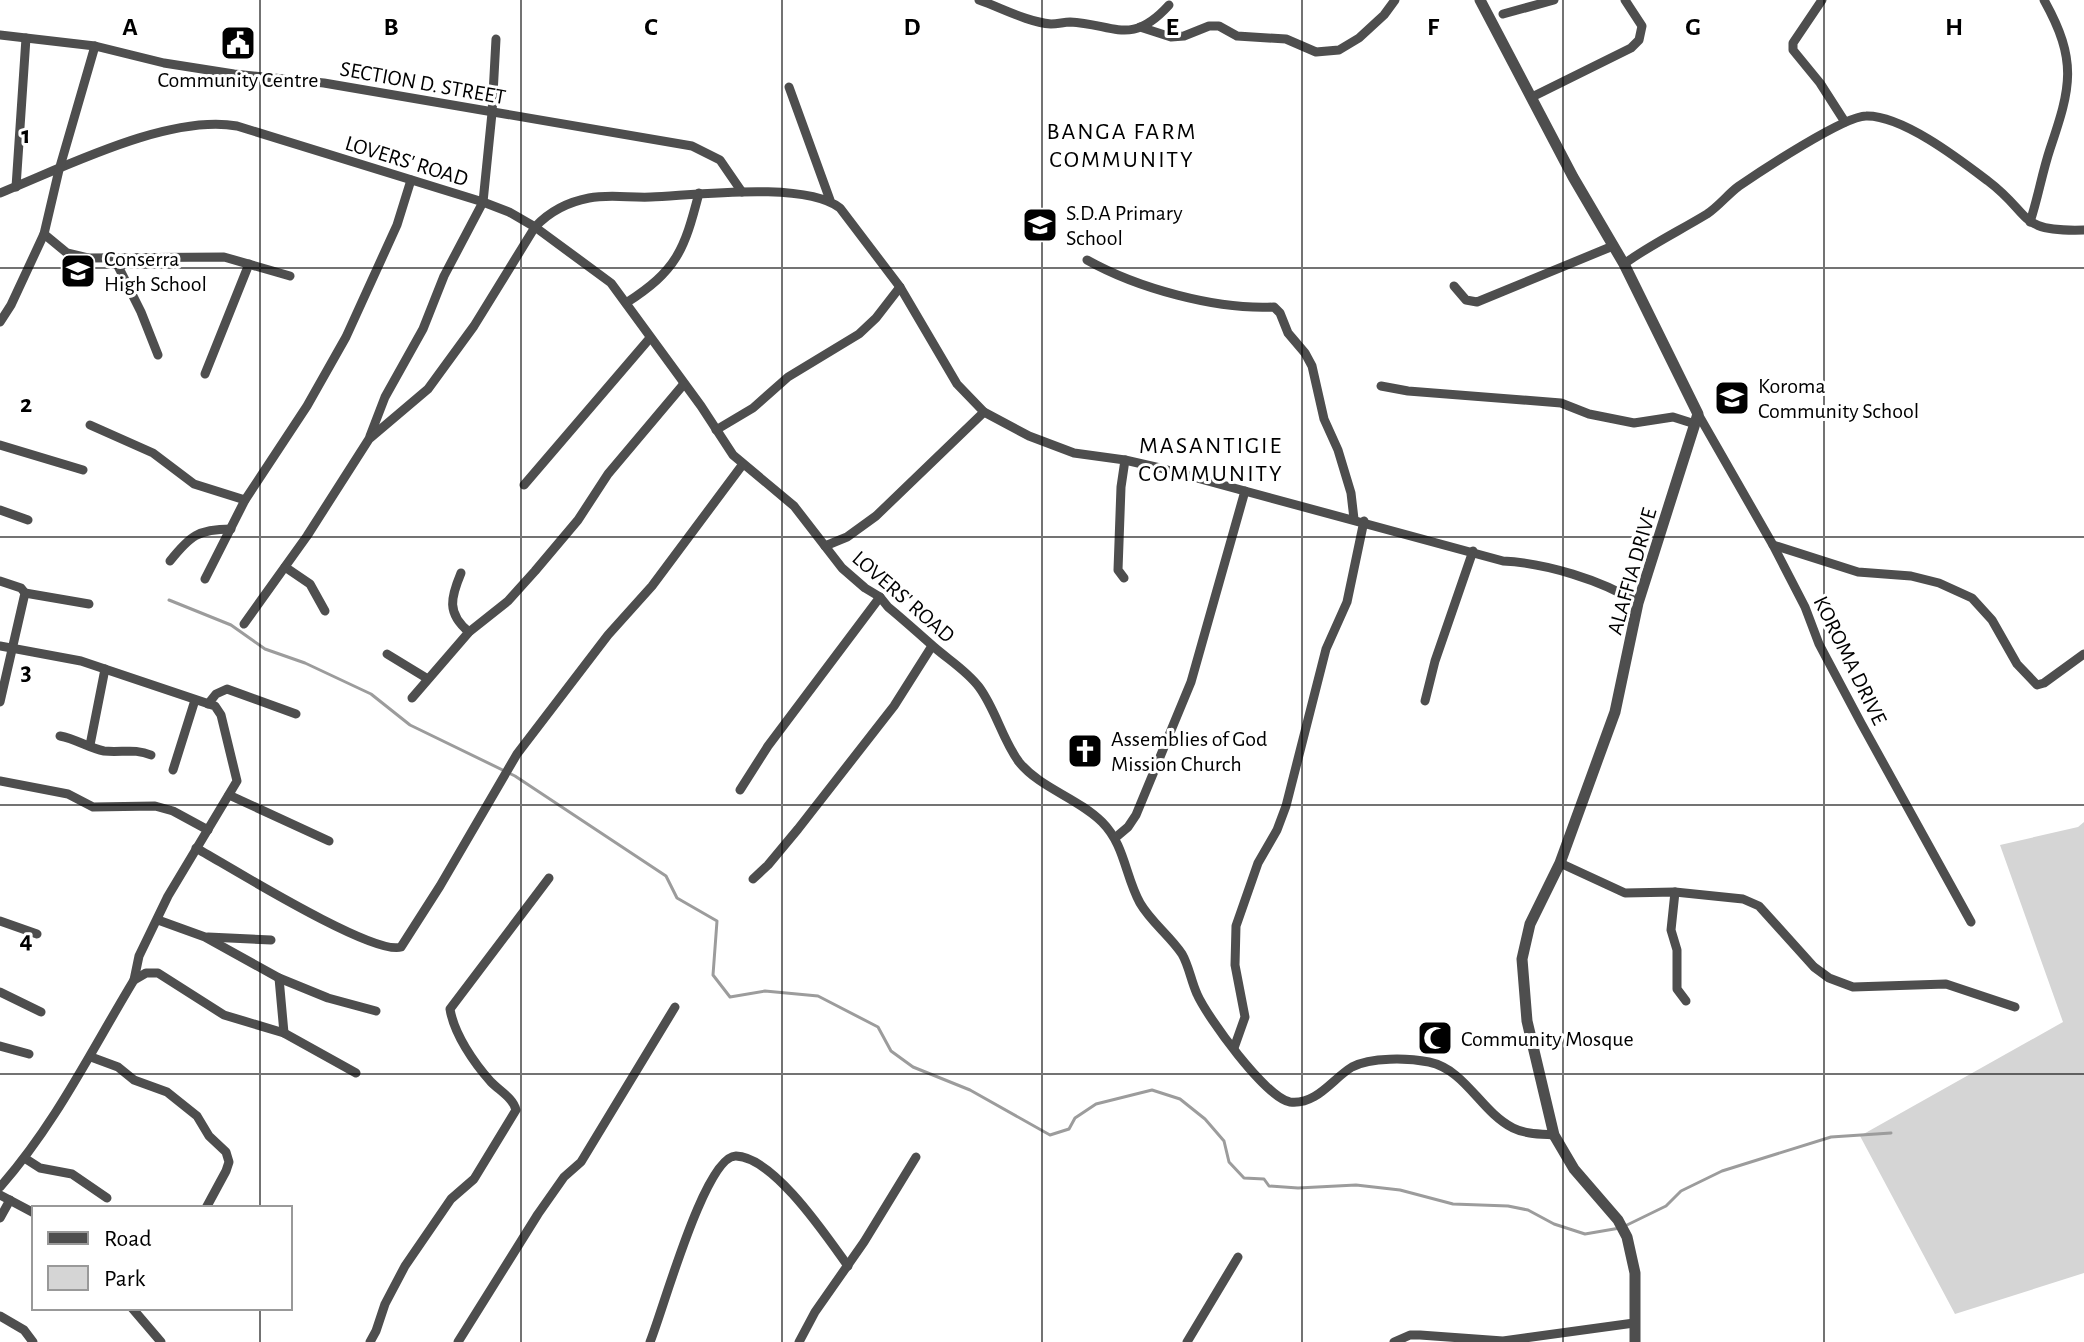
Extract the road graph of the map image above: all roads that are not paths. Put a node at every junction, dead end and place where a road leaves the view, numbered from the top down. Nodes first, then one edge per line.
1 (979, 0) edge
2 (1395, 0) edge
3 (1480, 0) edge
4 (1502, 0) edge
5 (1554, 0) edge
6 (1625, 0) edge
7 (1822, 0) edge
8 (2044, 0) edge
9 (1169, 5) dead end
10 (1503, 14) junction
11 (1491, 20) junction
12 (1140, 27) junction
13 (0, 35) edge
14 (26, 38) junction
15 (496, 39) dead end
16 (95, 46) junction
17 (789, 87) dead end
18 (1532, 97) junction
19 (492, 113) junction
20 (1845, 122) junction
21 (59, 170) junction
22 (411, 180) junction
23 (16, 187) junction
24 (742, 192) junction
25 (0, 193) edge
26 (699, 193) junction
27 (830, 200) junction
28 (483, 202) junction
29 (2030, 222) junction
30 (535, 227) junction
31 (2084, 230) edge
32 (44, 234) junction
33 (1613, 246) junction
34 (114, 258) junction
35 (1087, 260) dead end
36 (249, 264) junction
37 (1624, 264) junction
38 (290, 276) dead end
39 (1454, 286) dead end
40 (900, 287) junction
41 (626, 303) junction
42 (0, 322) edge
43 (650, 338) junction
44 (158, 355) dead end
45 (205, 374) dead end
46 (683, 385) junction
47 (1381, 386) dead end
48 (984, 412) junction
49 (1697, 419) junction
50 (90, 425) dead end
51 (716, 430) junction
52 (369, 439) junction
53 (0, 445) edge
54 (1125, 460) junction
55 (743, 464) junction
56 (83, 470) dead end
57 (524, 485) dead end
58 (1245, 491) junction
59 (245, 500) junction
60 (0, 510) edge
61 (28, 520) dead end
62 (1359, 520) junction
63 (231, 529) junction
64 (1773, 545) junction
65 (825, 546) junction
66 (1473, 551) junction
67 (170, 561) dead end
68 (285, 567) junction
69 (461, 573) dead end
70 (1124, 578) dead end
71 (205, 579) dead end
72 (0, 581) edge
73 (25, 593) junction
74 (880, 597) junction
75 (1638, 603) junction
76 (89, 604) dead end
77 (325, 611) dead end
78 (244, 624) dead end
79 (469, 632) junction
80 (0, 646) edge
81 (932, 646) junction
82 (12, 649) junction
83 (387, 654) dead end
84 (2084, 654) edge
85 (105, 669) junction
86 (428, 679) junction
87 (412, 698) dead end
88 (195, 700) junction
89 (1425, 701) dead end
90 (0, 702) edge
91 (208, 704) junction
92 (296, 714) dead end
93 (60, 736) dead end
94 (90, 745) junction
95 (151, 755) dead end
96 (173, 770) dead end
97 (0, 781) edge
98 (740, 790) dead end
99 (229, 795) junction
100 (208, 830) junction
101 (1115, 838) junction
102 (329, 841) dead end
103 (196, 848) junction
104 (1560, 863) junction
105 (549, 878) dead end
106 (753, 879) dead end
107 (1675, 892) junction
108 (158, 920) junction
109 (0, 921) edge
110 (1971, 922) dead end
111 (37, 934) dead end
112 (205, 937) junction
113 (271, 940) dead end
114 (279, 978) junction
115 (134, 980) junction
116 (0, 992) edge
117 (1686, 1001) dead end
118 (675, 1007) dead end
119 (2015, 1007) dead end
120 (376, 1011) dead end
121 (41, 1012) dead end
122 (284, 1033) junction
123 (0, 1046) edge
124 (1234, 1048) junction
125 (29, 1054) dead end
126 (91, 1057) junction
127 (356, 1073) dead end
128 (1554, 1135) junction
129 (916, 1157) dead end
130 (26, 1159) junction
131 (0, 1187) edge
132 (0, 1195) edge
133 (107, 1198) dead end
134 (10, 1200) junction
135 (207, 1206) edge
136 (32, 1212) edge
137 (0, 1218) edge
138 (1238, 1257) dead end
139 (848, 1266) junction
140 (134, 1310) edge
141 (0, 1316) edge
142 (1634, 1323) junction
143 (33, 1342) edge
144 (161, 1342) edge
145 (370, 1342) edge
146 (458, 1342) edge
147 (650, 1342) edge
148 (799, 1342) edge
149 (1187, 1342) edge
150 (1394, 1342) edge
151 (1635, 1342) edge

1 - 12 street
2 - 12 street
3 - 11 street
4 - 10 street
5 - 10 street
6 - 18 street
7 - 20 street
8 - 29 street
9 - 12 street
10 - 11 street
11 - 18 street
13 - 14 street, SECTION D. STREET
14 - 16 street, SECTION D. STREET
14 - 23 street
15 - 19 street
16 - 19 street, SECTION D. STREET
16 - 21 street
17 - 27 street
18 - 33 street
19 - 24 street, SECTION D. STREET
19 - 28 street
20 - 29 street
20 - 37 street
21 - 22 street, LOVERS' ROAD
21 - 23 street, LOVERS' ROAD
21 - 32 street
22 - 28 street, LOVERS' ROAD
22 - 59 street
23 - 25 street, LOVERS' ROAD
24 - 26 street
24 - 27 street
26 - 30 street
26 - 41 street
27 - 40 street
28 - 30 street, LOVERS' ROAD
28 - 52 street
29 - 31 street
30 - 41 street, LOVERS' ROAD
30 - 52 street
32 - 34 street
32 - 42 street
33 - 37 street
33 - 39 street
34 - 36 street
34 - 44 street
35 - 62 street
36 - 38 street
36 - 45 street
37 - 49 street
40 - 48 street
40 - 51 street
41 - 43 street, LOVERS' ROAD
43 - 46 street, LOVERS' ROAD
43 - 57 street
46 - 51 street, LOVERS' ROAD
46 - 79 street
47 - 49 street
48 - 54 street
48 - 65 street
49 - 64 street, KOROMA DRIVE
49 - 75 street, ALAFFIA DRIVE
50 - 59 street
51 - 55 street, LOVERS' ROAD
52 - 68 street
53 - 56 street
54 - 58 street
54 - 70 street
55 - 65 street, LOVERS' ROAD
55 - 103 street
58 - 62 street
58 - 101 street
59 - 63 street
60 - 61 street
62 - 66 street
62 - 124 street
63 - 67 street
63 - 71 street
64 - 84 street
64 - 110 street, KOROMA DRIVE
65 - 74 street, LOVERS' ROAD
66 - 75 street
66 - 89 street
68 - 77 street
68 - 78 street
69 - 79 street
72 - 73 street
73 - 76 street
73 - 82 street
74 - 81 street, LOVERS' ROAD
74 - 98 street
75 - 104 street, ALAFFIA DRIVE
79 - 86 street
80 - 82 street
81 - 101 street, LOVERS' ROAD
81 - 106 street
82 - 85 street
82 - 90 street
83 - 86 street
85 - 88 street
85 - 94 street
86 - 87 street
88 - 91 street
88 - 96 street
91 - 92 street
91 - 99 street
93 - 94 street
94 - 95 street
97 - 100 street
99 - 100 street
99 - 102 street
100 - 103 street
101 - 124 street, LOVERS' ROAD
103 - 108 street
104 - 107 street
104 - 128 street, ALAFFIA DRIVE
105 - 145 street
107 - 117 street
107 - 119 street
108 - 112 street
108 - 115 street
109 - 111 street
112 - 113 street
112 - 114 street
114 - 120 street
114 - 122 street
115 - 122 street
115 - 126 street
116 - 121 street
118 - 146 street
122 - 127 street
123 - 125 street
124 - 128 street, LOVERS' ROAD
126 - 130 street
126 - 135 street
128 - 142 street, ALAFFIA DRIVE
129 - 139 street
130 - 131 street
130 - 133 street
132 - 134 street
134 - 136 street
134 - 137 street
138 - 149 street
139 - 147 street
139 - 148 street
140 - 144 street
141 - 143 street
142 - 150 street
142 - 151 street

